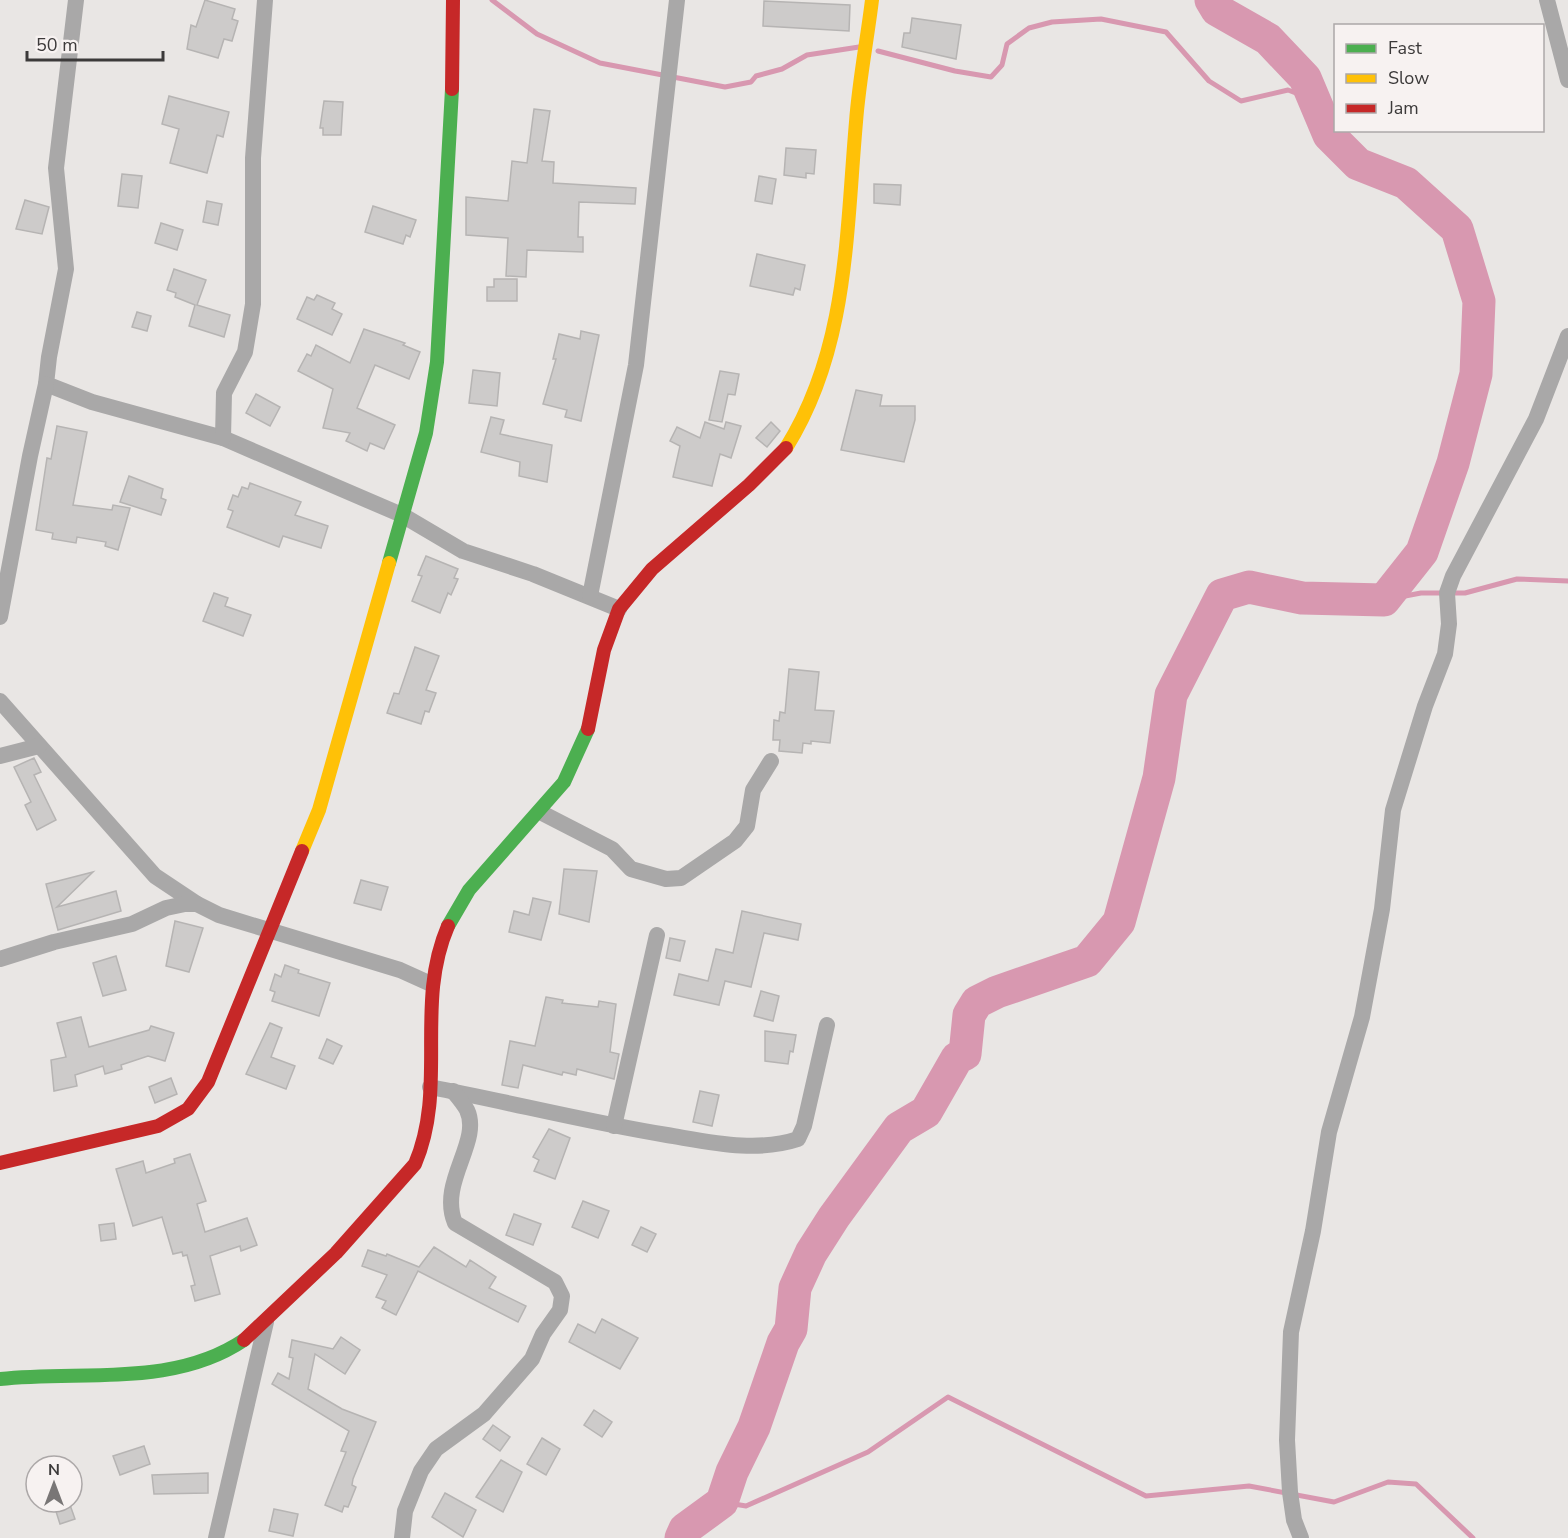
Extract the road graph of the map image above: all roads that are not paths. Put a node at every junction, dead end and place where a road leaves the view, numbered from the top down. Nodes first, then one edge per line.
1 (76, 0) edge
2 (265, 0) edge
3 (453, 0) edge
4 (677, 0) edge
5 (872, 0) edge
6 (1547, 0) edge
7 (1568, 80) edge
8 (1568, 336) edge
9 (46, 384) junction
10 (223, 438) junction
11 (402, 515) junction
12 (590, 596) junction
13 (619, 609) junction
14 (0, 617) edge
15 (0, 701) edge
16 (39, 746) junction
17 (0, 756) edge
18 (771, 761) dead end
19 (540, 812) junction
20 (197, 904) junction
21 (272, 929) junction
22 (657, 935) dead end
23 (0, 959) edge
24 (432, 984) junction
25 (826, 1025) dead end
26 (430, 1087) junction
27 (453, 1091) junction
28 (614, 1126) junction
29 (0, 1163) edge
30 (266, 1322) junction
31 (0, 1379) edge
32 (216, 1538) edge
33 (402, 1538) edge
34 (1301, 1538) edge

1 - 9 street
2 - 10 street
3 - 11 street
4 - 12 street
5 - 13 street
6 - 7 street
8 - 34 street
9 - 10 street
9 - 14 street
10 - 11 street
11 - 12 street
11 - 21 street
12 - 13 street
13 - 19 street
15 - 16 street
16 - 17 street
16 - 20 street
18 - 19 street
19 - 24 street
20 - 21 street
20 - 23 street
21 - 24 street
21 - 29 street
22 - 28 street
24 - 26 street
25 - 28 street
26 - 27 street
26 - 30 street
27 - 28 street
27 - 33 street
30 - 31 street
30 - 32 street

